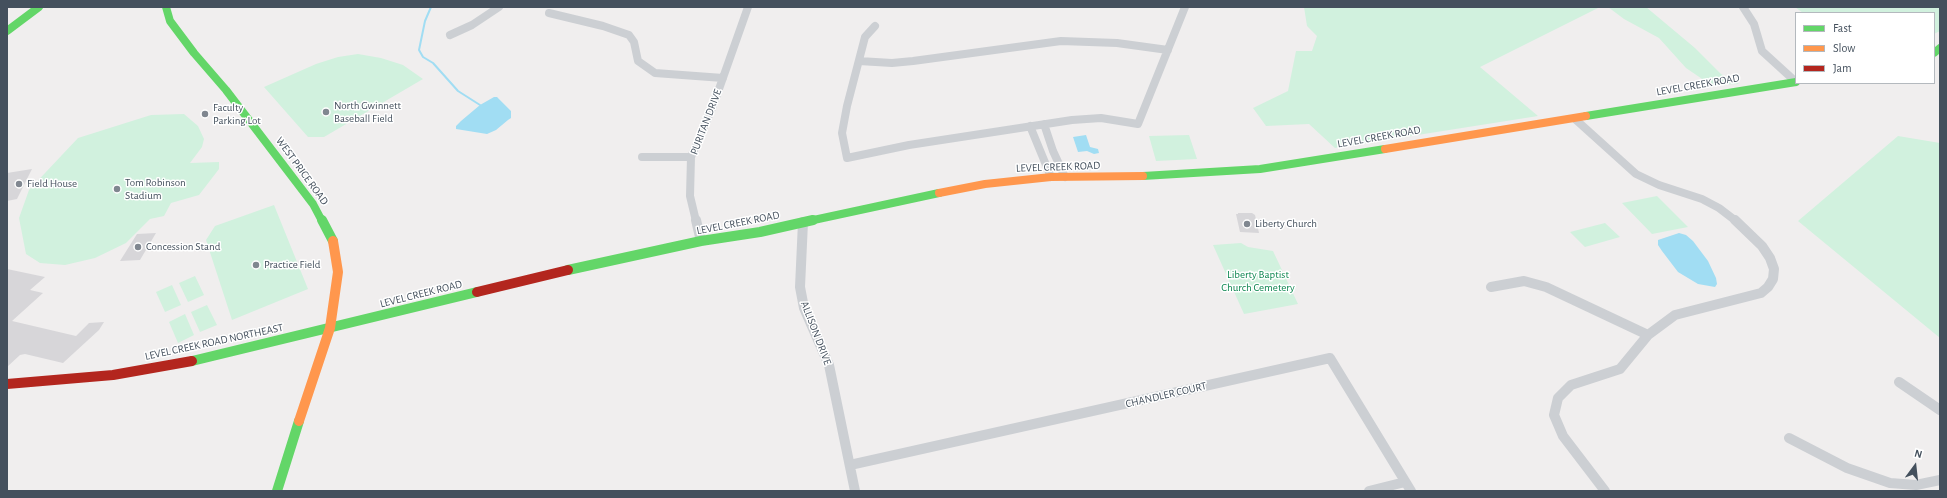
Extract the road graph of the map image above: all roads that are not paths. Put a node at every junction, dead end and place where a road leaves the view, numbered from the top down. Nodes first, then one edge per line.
1 (39, 7) edge
2 (166, 7) edge
3 (499, 7) edge
4 (748, 7) edge
5 (1185, 7) edge
6 (1743, 7) edge
7 (549, 13) dead end
8 (876, 26) dead end
9 (7, 31) edge
10 (450, 35) dead end
11 (1168, 50) junction
12 (859, 61) junction
13 (723, 78) junction
14 (1795, 81) edge
15 (1795, 82) edge
16 (1575, 119) junction
17 (1044, 124) junction
18 (1030, 126) junction
19 (642, 157) dead end
20 (691, 157) junction
21 (1052, 177) junction
22 (1065, 177) junction
23 (803, 222) junction
24 (701, 241) junction
25 (1491, 287) dead end
26 (330, 328) junction
27 (1648, 335) junction
28 (1899, 382) dead end
29 (7, 384) edge
30 (1940, 410) edge
31 (1789, 438) dead end
32 (850, 465) junction
33 (1940, 480) edge
34 (1408, 487) edge
35 (277, 491) edge
36 (855, 491) edge
37 (1369, 491) edge
38 (1605, 491) edge

1 - 9 street
2 - 26 street, WEST PRICE ROAD
3 - 10 street
4 - 13 street, PURITAN DRIVE
5 - 11 street
6 - 14 street
7 - 13 street
8 - 12 street
11 - 12 street
11 - 17 street
12 - 18 street
13 - 20 street, PURITAN DRIVE
15 - 16 street, LEVEL CREEK ROAD
16 - 22 street, LEVEL CREEK ROAD
16 - 27 street
17 - 18 street
17 - 22 street
18 - 21 street
19 - 20 street
20 - 24 street, PURITAN DRIVE
21 - 22 street, LEVEL CREEK ROAD
21 - 23 street, LEVEL CREEK ROAD
23 - 24 street, LEVEL CREEK ROAD
23 - 32 street, ALLISON DRIVE
24 - 26 street, LEVEL CREEK ROAD
25 - 27 street
26 - 29 street, LEVEL CREEK ROAD NORTHEAST
26 - 35 street, WEST PRICE ROAD
27 - 38 street
28 - 30 street
31 - 33 street
32 - 34 street, CHANDLER COURT
32 - 36 street, ALLISON DRIVE
34 - 37 street

